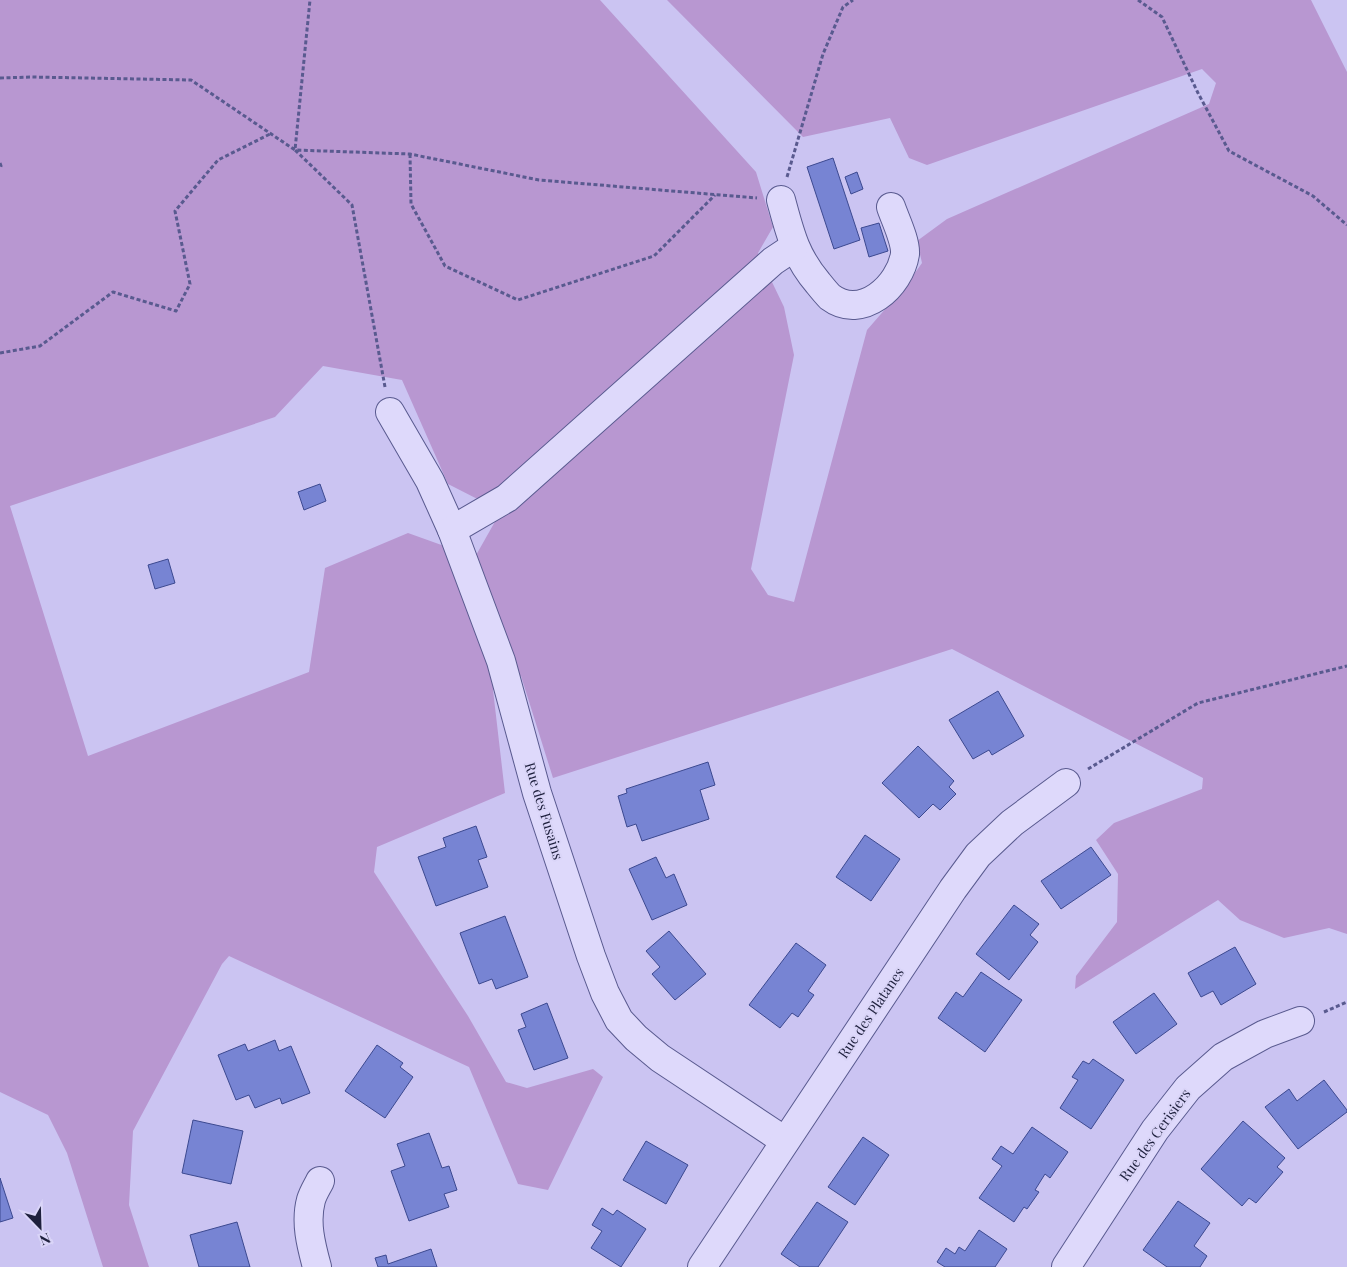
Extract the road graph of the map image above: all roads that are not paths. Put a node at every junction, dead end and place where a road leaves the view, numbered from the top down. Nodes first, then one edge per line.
1 (781, 200) road end
2 (891, 207) dead end
3 (794, 247) junction
4 (390, 412) road end
5 (452, 530) junction
6 (1066, 782) road end
7 (1300, 1021) dead end
8 (785, 1142) junction
9 (320, 1181) dead end
10 (317, 1267) edge
11 (702, 1267) edge
12 (1066, 1267) edge

1 - 3 street
2 - 3 street
3 - 5 street
4 - 5 street, Rue des Fusains
5 - 8 street, Rue des Fusains
6 - 8 street, Rue des Platanes
7 - 12 street, Rue des Cerisiers
8 - 11 street, Rue des Platanes
9 - 10 street

